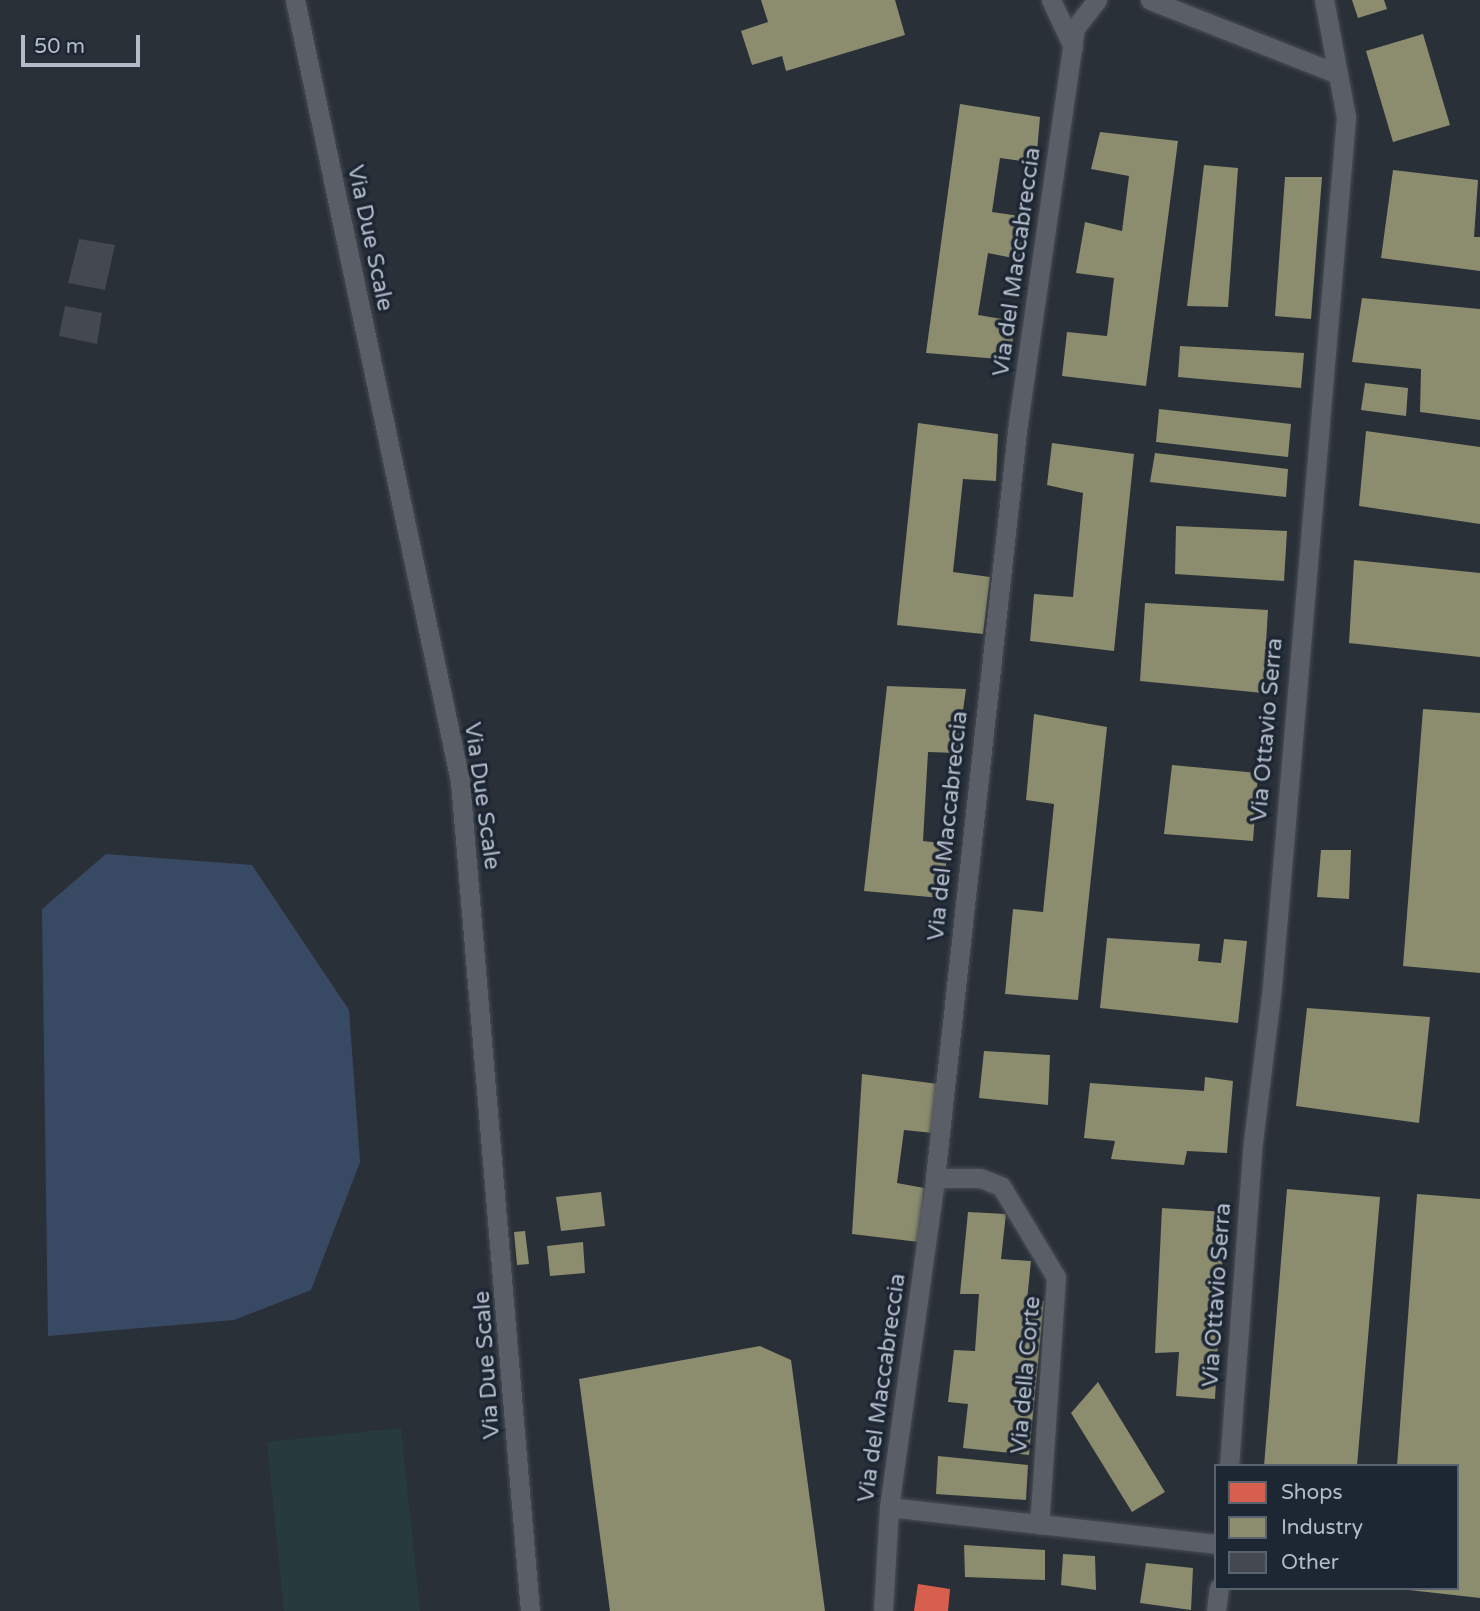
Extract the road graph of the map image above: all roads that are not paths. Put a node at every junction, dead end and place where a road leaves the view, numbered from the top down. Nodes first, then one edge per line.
1 (295, 0) edge
2 (1051, 0) edge
3 (1097, 0) edge
4 (1150, 0) edge
5 (1324, 0) edge
6 (1073, 47) junction
7 (1338, 74) junction
8 (936, 1178) junction
9 (1229, 1464) edge
10 (889, 1507) junction
11 (1039, 1524) junction
12 (1214, 1544) edge
13 (1219, 1590) edge
14 (530, 1611) edge
15 (883, 1611) edge
16 (1216, 1611) edge

1 - 14 street, Via Due Scale
2 - 6 street
3 - 6 street, Via del Maccabreccia
4 - 7 street
5 - 7 street, Via Ottavio Serra
6 - 8 street, Via del Maccabreccia
7 - 9 street, Via Ottavio Serra
8 - 10 street, Via del Maccabreccia
8 - 11 street, Via della Corte
10 - 11 street
10 - 15 street, Via del Maccabreccia
11 - 12 street
13 - 16 street

